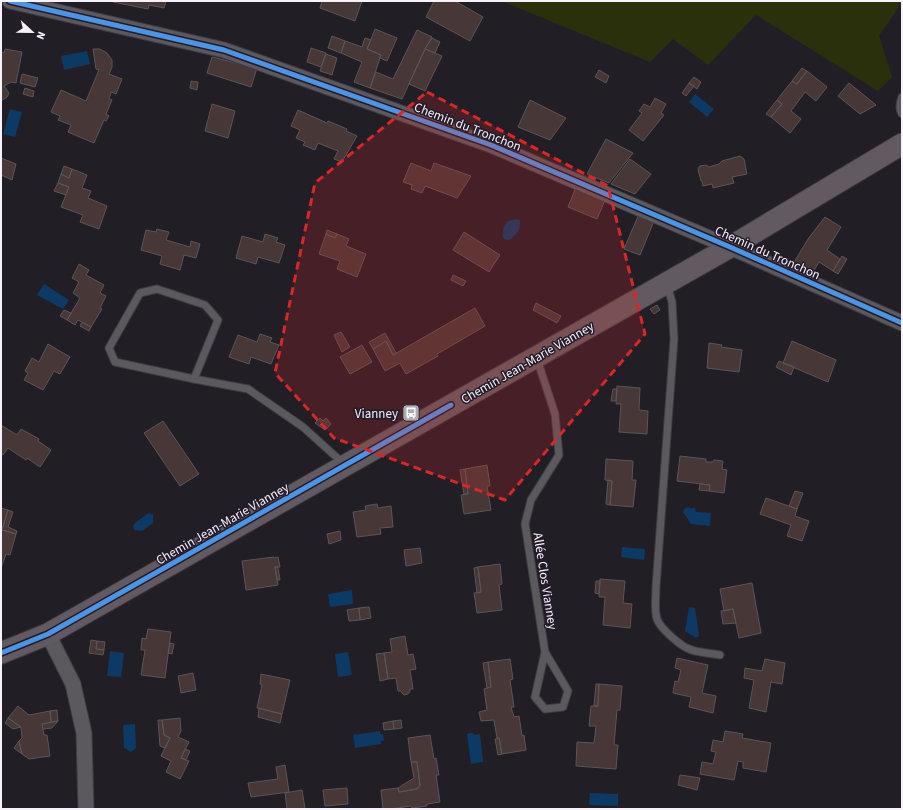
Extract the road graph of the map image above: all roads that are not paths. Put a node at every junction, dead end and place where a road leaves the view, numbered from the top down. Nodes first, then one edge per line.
1 (10, 1) edge
2 (902, 97) edge
3 (902, 114) edge
4 (902, 144) edge
5 (730, 247) junction
6 (666, 283) junction
7 (902, 323) edge
8 (536, 357) junction
9 (194, 379) junction
10 (346, 465) junction
11 (48, 634) junction
12 (545, 652) junction
13 (1, 653) edge
14 (720, 655) dead end
15 (86, 809) edge

1 - 5 street, Chemin du Tronchon
2 - 3 lane
4 - 5 street, Chemin Jean-Marie Vianney
5 - 6 street, Chemin Jean-Marie Vianney
5 - 7 street, Chemin du Tronchon
6 - 8 street, Chemin Jean-Marie Vianney
6 - 14 lane
8 - 10 street, Chemin Jean-Marie Vianney
8 - 12 lane, Allée Clos Vianney
9 - 9 lane
9 - 10 lane
10 - 11 street, Chemin Jean-Marie Vianney
11 - 13 street, Chemin Jean-Marie Vianney
11 - 15 street
12 - 12 lane, Allée Clos Vianney

